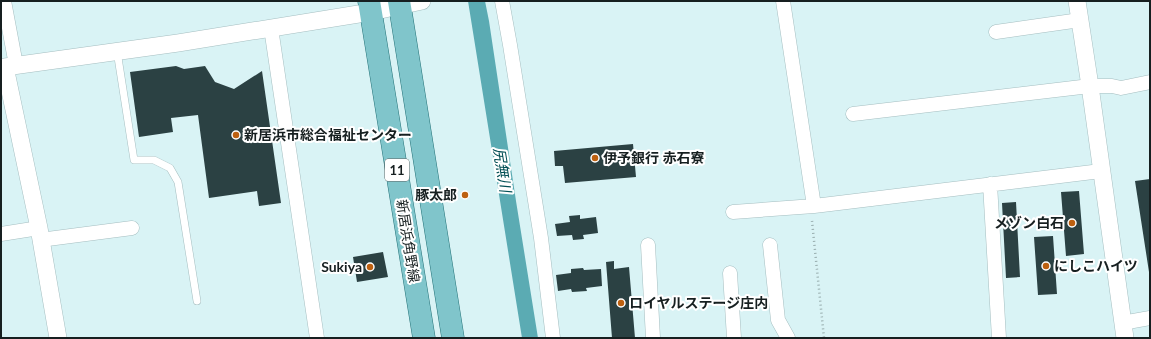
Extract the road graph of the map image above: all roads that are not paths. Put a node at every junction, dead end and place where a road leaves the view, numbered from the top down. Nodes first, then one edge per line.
1 (4, 1) edge
2 (422, 1) edge
3 (502, 1) edge
4 (784, 1) edge
5 (1077, 1) edge
6 (399, 4) edge
7 (370, 7) edge
8 (1080, 20) junction
9 (271, 28) junction
10 (996, 32) dead end
11 (116, 51) junction
12 (7, 66) edge
13 (1150, 82) edge
14 (1090, 86) junction
15 (853, 114) dead end
16 (1101, 171) junction
17 (990, 184) junction
18 (812, 206) junction
19 (732, 212) dead end
20 (132, 228) dead end
21 (1, 234) edge
22 (39, 234) junction
23 (648, 245) dead end
24 (770, 245) dead end
25 (730, 273) dead end
26 (197, 301) dead end
27 (1150, 318) edge
28 (1124, 330) edge
29 (58, 338) edge
30 (317, 338) edge
31 (424, 338) edge
32 (453, 338) edge
33 (552, 338) edge
34 (653, 338) edge
35 (734, 338) edge
36 (788, 338) edge
37 (999, 338) edge

1 - 12 street
2 - 6 street
3 - 33 street
4 - 18 street
5 - 8 street
6 - 7 street
6 - 32 main road, 新居浜角野線 / 11
7 - 9 street
7 - 31 main road, 新居浜角野線 / 11
8 - 10 street
8 - 14 street
9 - 11 street
9 - 30 street
11 - 12 street
11 - 26 lane
12 - 22 street
13 - 14 street
14 - 15 street
14 - 16 street
16 - 17 street
16 - 28 street
17 - 18 street
17 - 37 street
18 - 19 street
20 - 22 street
21 - 22 street
22 - 29 street
23 - 34 street
24 - 36 street
25 - 35 street
27 - 28 street

